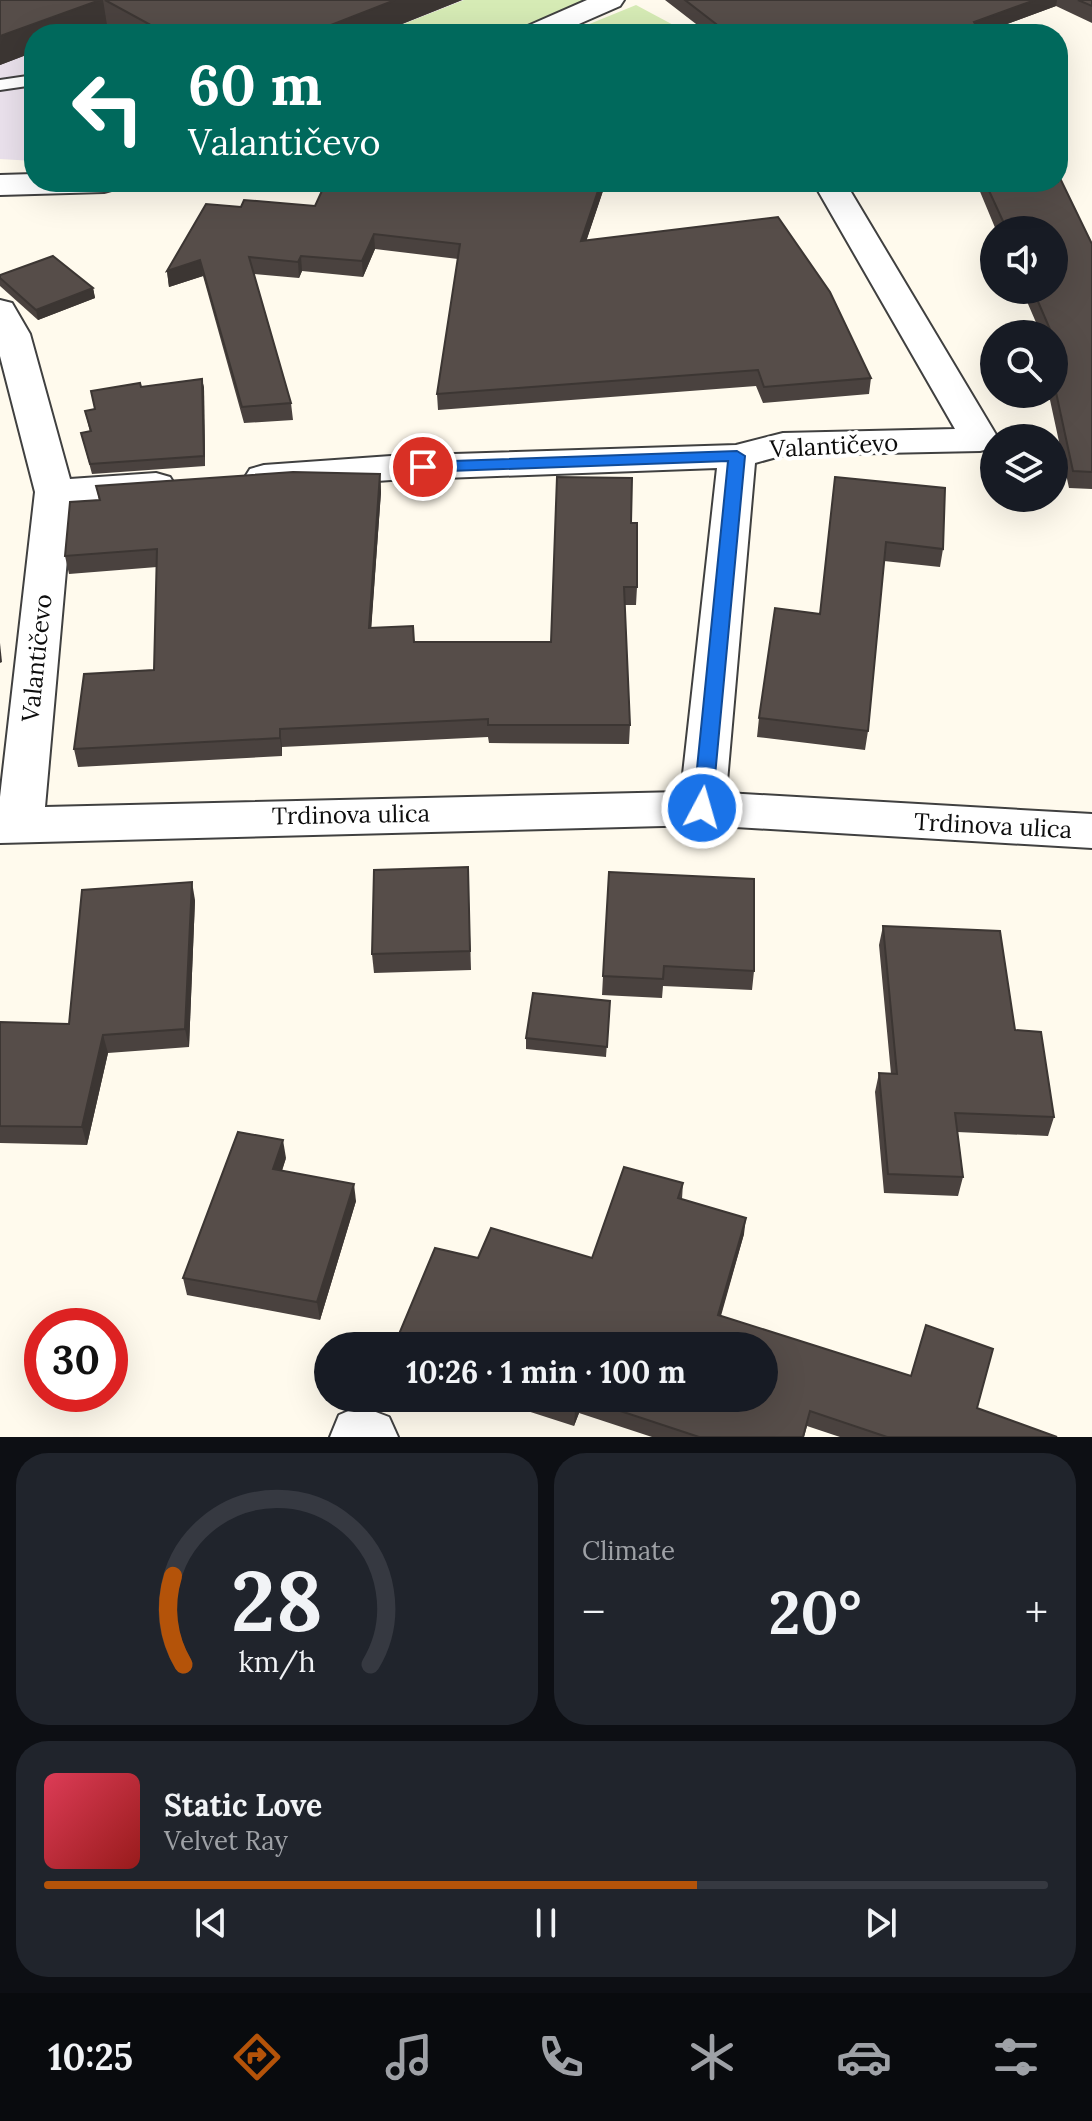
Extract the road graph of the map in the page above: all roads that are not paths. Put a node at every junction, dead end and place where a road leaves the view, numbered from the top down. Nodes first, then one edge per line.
1 (610, 0) edge
2 (556, 24) edge
3 (24, 81) edge
4 (0, 85) edge
5 (24, 184) edge
6 (0, 185) edge
7 (835, 192) edge
8 (0, 310) edge
9 (737, 456) junction
10 (54, 492) junction
11 (702, 808) junction
12 (10, 825) edge
13 (1091, 834) edge
14 (360, 1437) edge
15 (368, 1437) edge

1 - 2 street
3 - 4 lane
5 - 6 street
7 - 9 street, Valantičevo
8 - 10 street, Valantičevo
9 - 10 street, Valantičevo
9 - 11 street
10 - 12 street, Valantičevo
11 - 12 street, Trdinova ulica
11 - 13 street, Trdinova ulica
14 - 15 street

